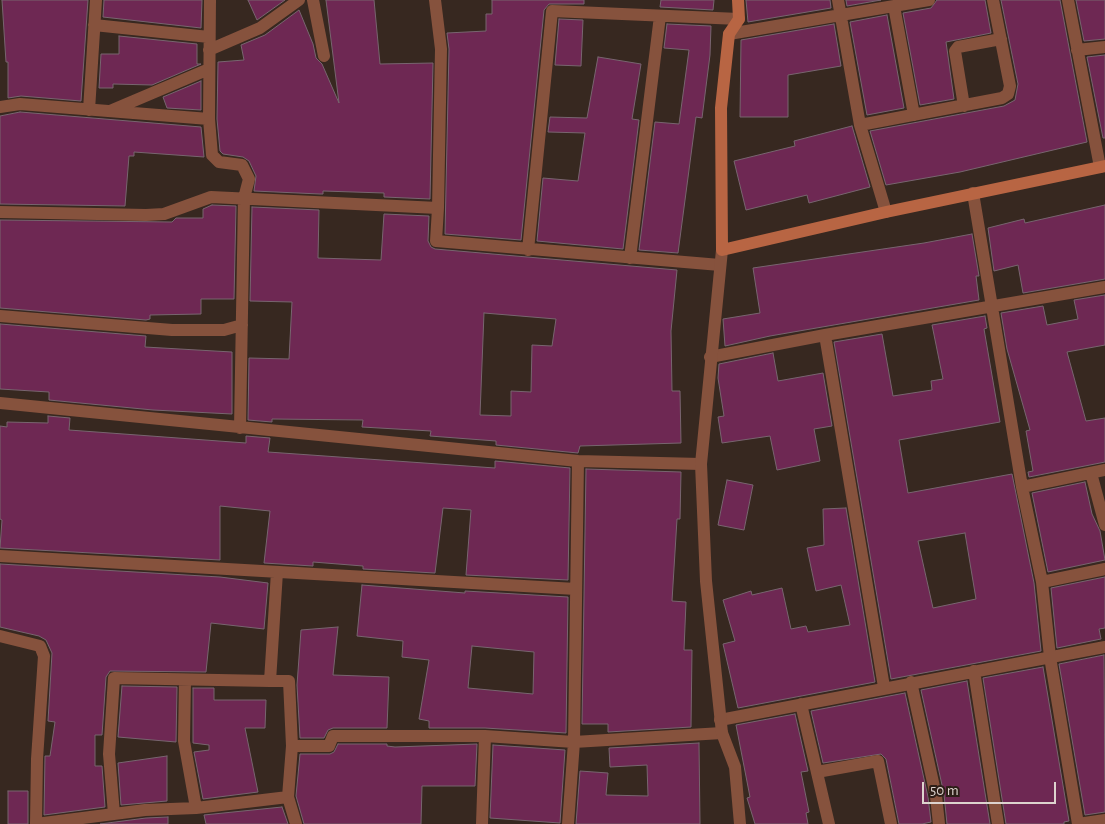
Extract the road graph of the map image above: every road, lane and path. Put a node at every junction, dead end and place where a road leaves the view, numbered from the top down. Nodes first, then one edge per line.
1 (96, 0) edge
2 (210, 0) edge
3 (298, 0) edge
4 (313, 0) edge
5 (435, 0) edge
6 (738, 0) edge
7 (838, 0) edge
8 (930, 0) edge
9 (993, 0) edge
10 (1068, 0) edge
11 (894, 6) junction
12 (841, 15) junction
13 (660, 16) junction
14 (739, 19) junction
15 (94, 25) junction
16 (729, 34) junction
17 (1000, 39) junction
18 (209, 43) junction
19 (1105, 47) edge
20 (1077, 50) junction
21 (324, 56) dead end
22 (209, 69) junction
23 (964, 106) junction
24 (0, 107) edge
25 (89, 110) junction
26 (108, 112) junction
27 (914, 115) junction
28 (209, 119) junction
29 (860, 125) junction
30 (1102, 166) edge
31 (972, 193) junction
32 (244, 198) junction
33 (438, 208) junction
34 (0, 212) edge
35 (886, 212) junction
36 (528, 250) junction
37 (722, 250) junction
38 (630, 258) junction
39 (720, 265) junction
40 (1105, 287) edge
41 (991, 305) junction
42 (0, 316) edge
43 (242, 325) junction
44 (825, 335) junction
45 (710, 357) junction
46 (0, 403) edge
47 (240, 428) junction
48 (578, 461) junction
49 (701, 464) junction
50 (1105, 470) edge
51 (1090, 473) junction
52 (1022, 486) junction
53 (1105, 525) edge
54 (0, 556) edge
55 (1105, 569) edge
56 (277, 572) junction
57 (1042, 582) junction
58 (576, 589) junction
59 (0, 636) edge
60 (1105, 647) edge
61 (1050, 657) junction
62 (974, 671) junction
63 (185, 680) junction
64 (270, 681) junction
65 (911, 682) junction
66 (884, 687) junction
67 (801, 704) junction
68 (720, 720) junction
69 (722, 733) junction
70 (485, 736) junction
71 (574, 742) junction
72 (292, 746) junction
73 (817, 772) junction
74 (288, 797) junction
75 (196, 808) junction
76 (114, 814) junction
77 (1105, 820) edge
78 (995, 823) edge
79 (36, 824) edge
80 (296, 824) edge
81 (482, 824) edge
82 (568, 824) edge
83 (740, 824) edge
84 (830, 824) edge
85 (891, 824) edge
86 (939, 824) edge
87 (1078, 824) edge

1 - 15 street
2 - 18 street
3 - 18 street
4 - 21 street
5 - 33 street
6 - 14 main road
7 - 12 street
8 - 11 street
9 - 17 street
10 - 20 street
11 - 12 street
11 - 27 street
12 - 16 street
12 - 29 street
13 - 14 street
13 - 36 street
13 - 38 street
14 - 16 main road
15 - 18 street
15 - 25 street
16 - 37 main road
17 - 23 street
17 - 23 street
18 - 22 street
19 - 20 street
20 - 30 street
22 - 26 street
22 - 28 street
23 - 27 street
24 - 25 street
25 - 26 street
26 - 28 street
27 - 29 street
28 - 32 street
29 - 35 street
30 - 31 main road
31 - 35 main road
31 - 41 street
32 - 33 street
32 - 34 street
32 - 43 street
33 - 36 street
35 - 37 main road
36 - 38 street
37 - 39 street
38 - 39 street
39 - 45 street
40 - 41 street
41 - 44 street
41 - 52 street
42 - 43 street
43 - 47 street
44 - 45 street
44 - 66 street
45 - 49 street
46 - 47 street
47 - 48 street
48 - 49 street
48 - 58 street
49 - 68 street
50 - 51 street
51 - 52 street
51 - 53 street
52 - 57 street
54 - 56 street
55 - 57 street
56 - 58 street
56 - 64 street
57 - 61 street
58 - 71 street
59 - 79 street
60 - 61 street
61 - 62 street
61 - 87 street
62 - 65 street
62 - 78 street
63 - 64 street
63 - 75 street
63 - 76 street
64 - 72 street
65 - 66 street
65 - 86 street
66 - 67 street
67 - 68 street
67 - 73 street
68 - 69 street
69 - 71 street
69 - 83 street
70 - 71 street
70 - 72 street
70 - 81 street
71 - 82 street
72 - 74 street
73 - 84 street
73 - 85 street
74 - 75 street
74 - 80 street
75 - 76 street
76 - 79 street
77 - 87 street

